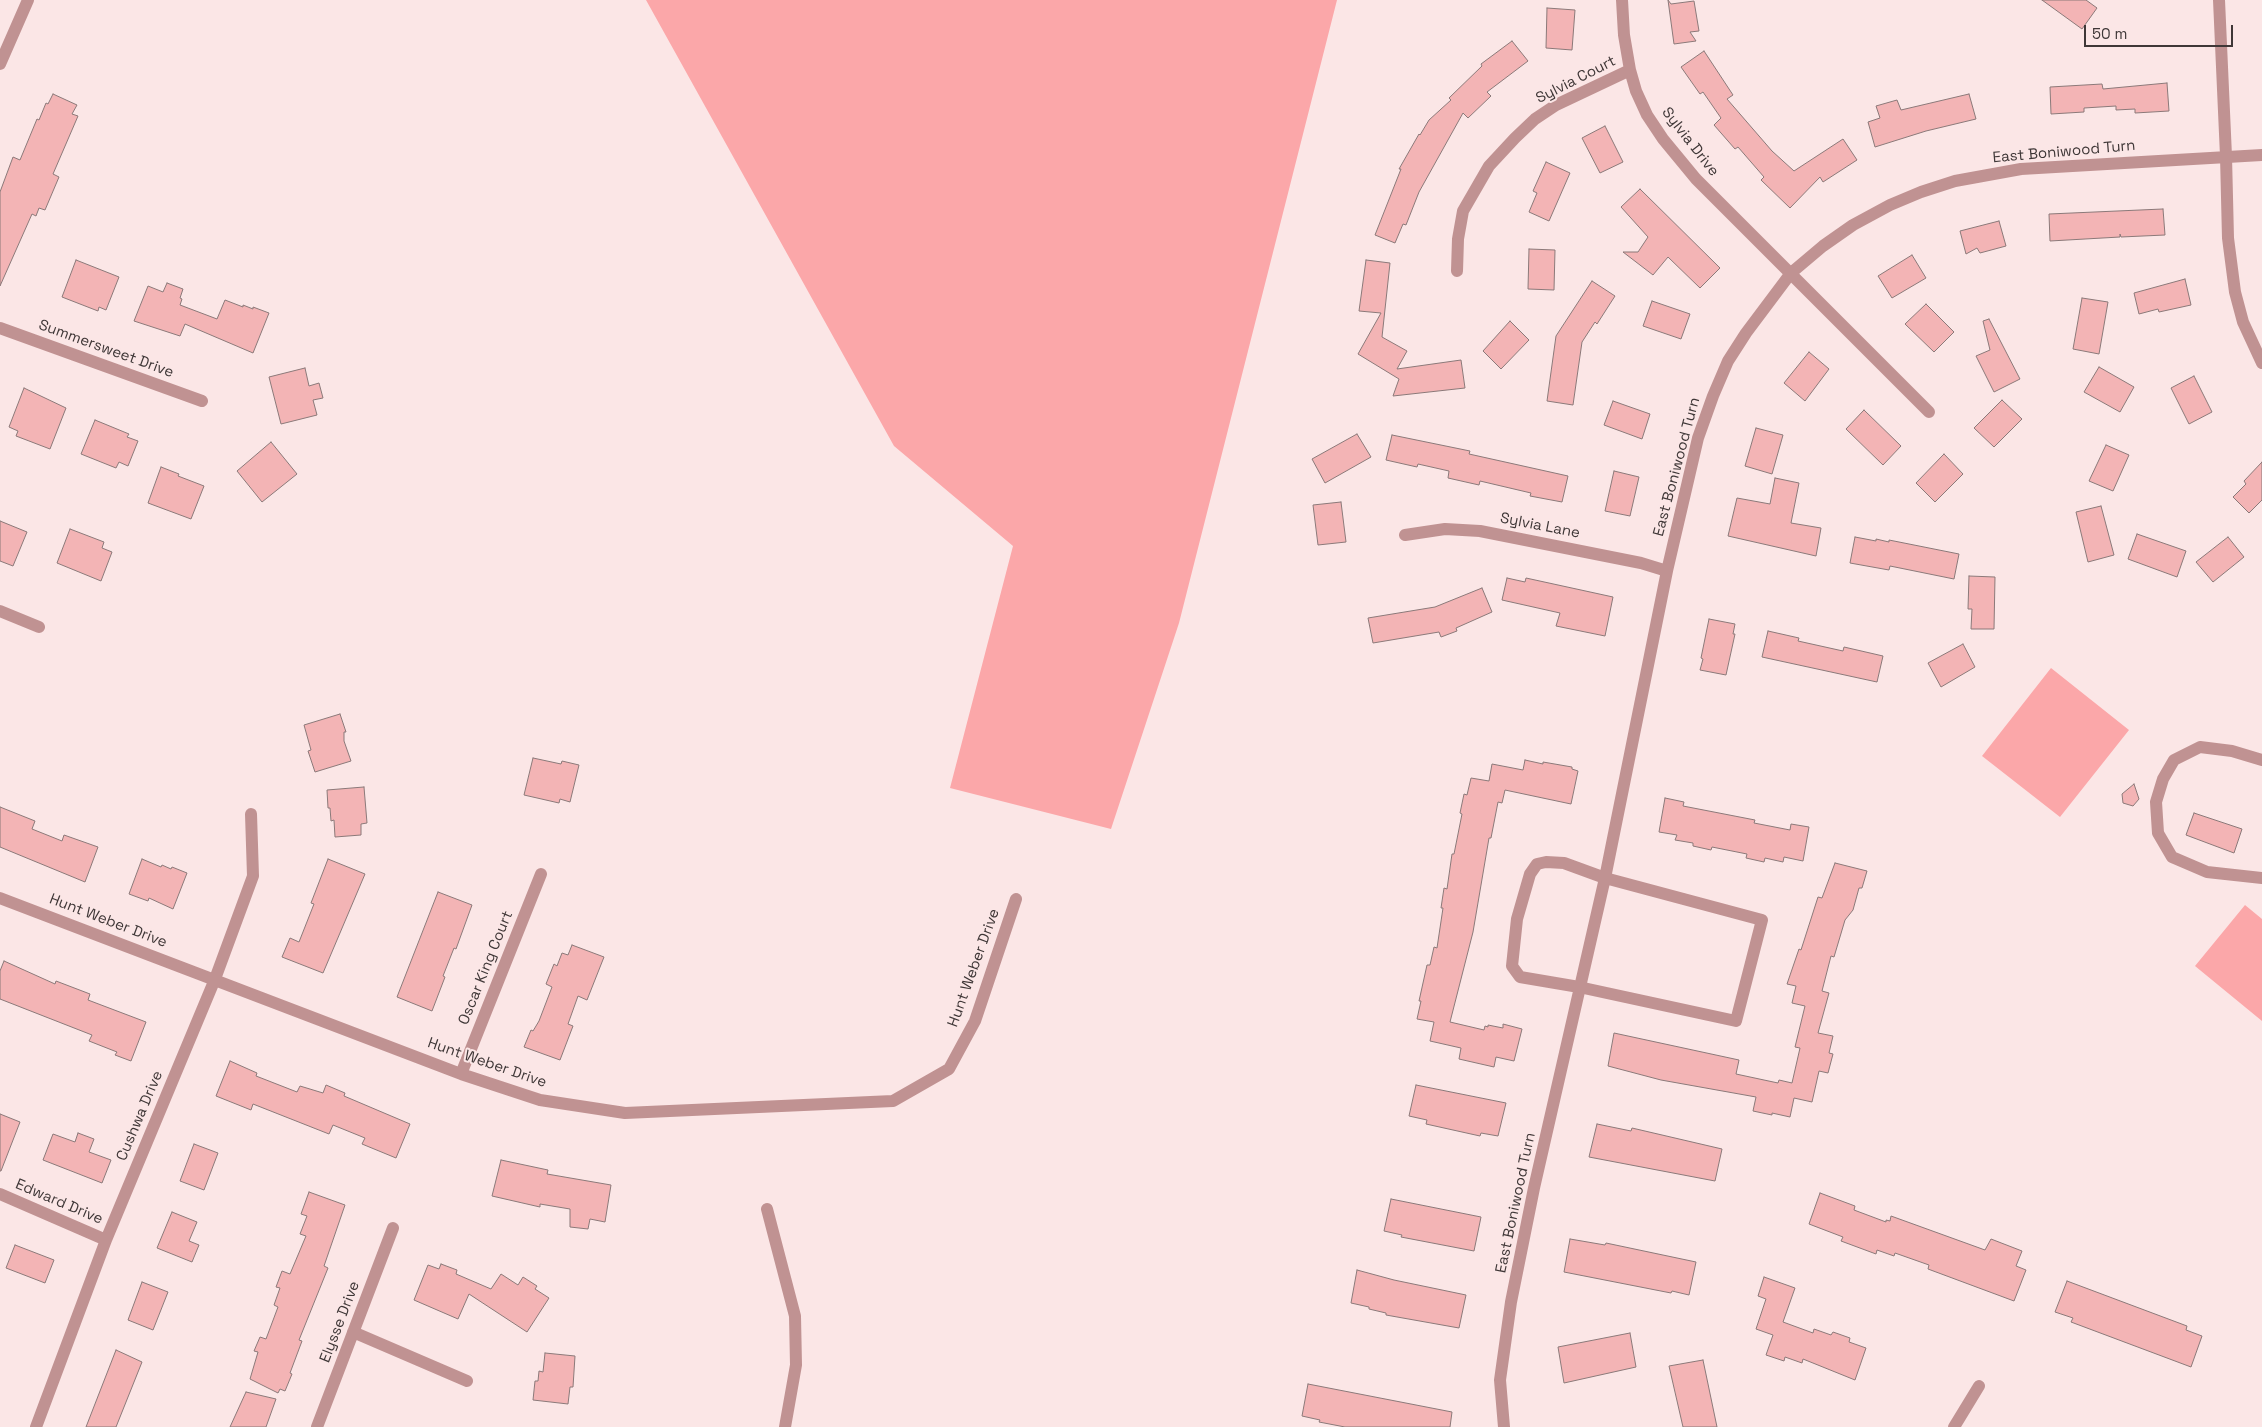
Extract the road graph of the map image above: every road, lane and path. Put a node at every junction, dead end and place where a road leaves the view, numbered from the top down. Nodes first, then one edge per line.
1 (28, 0) edge
2 (1622, 0) edge
3 (2219, 0) edge
4 (0, 64) edge
5 (1630, 70) junction
6 (2262, 155) edge
7 (2226, 156) junction
8 (1457, 271) dead end
9 (1791, 273) junction
10 (0, 328) edge
11 (2262, 363) edge
12 (202, 401) dead end
13 (1929, 412) dead end
14 (1405, 535) dead end
15 (1667, 571) junction
16 (0, 611) edge
17 (39, 627) dead end
18 (2262, 760) edge
19 (251, 814) dead end
20 (541, 874) dead end
21 (1605, 878) junction
22 (2262, 878) edge
23 (0, 898) edge
24 (1016, 899) dead end
25 (215, 979) junction
26 (1579, 987) junction
27 (461, 1074) junction
28 (0, 1194) edge
29 (767, 1209) dead end
30 (393, 1228) dead end
31 (106, 1240) junction
32 (353, 1332) junction
33 (467, 1380) dead end
34 (1978, 1386) dead end
35 (36, 1427) edge
36 (317, 1427) edge
37 (785, 1427) edge
38 (1504, 1427) edge
39 (1954, 1427) edge

1 - 4 street
2 - 5 street, Sylvia Drive
3 - 7 street
5 - 8 street, Sylvia Court
5 - 9 street, Sylvia Drive
6 - 7 street, East Boniwood Turn
7 - 9 street, East Boniwood Turn
7 - 11 street
9 - 13 street, Sylvia Drive
9 - 15 street, East Boniwood Turn
10 - 12 street, Summersweet Drive
14 - 15 street, Sylvia Lane
15 - 21 street, East Boniwood Turn
16 - 17 street
18 - 22 street
19 - 25 street, Cushwa Drive
20 - 27 street, Oscar King Court
21 - 26 street, East Boniwood Turn
21 - 26 street
21 - 26 street
23 - 25 street, Hunt Weber Drive
24 - 27 street, Hunt Weber Drive
25 - 27 street, Hunt Weber Drive
25 - 31 street, Cushwa Drive
26 - 38 street, East Boniwood Turn
28 - 31 street, Edward Drive
29 - 37 street
30 - 32 street, Elysse Drive
31 - 35 street, Cushwa Drive
32 - 33 street
32 - 36 street, Elysse Drive
34 - 39 street

